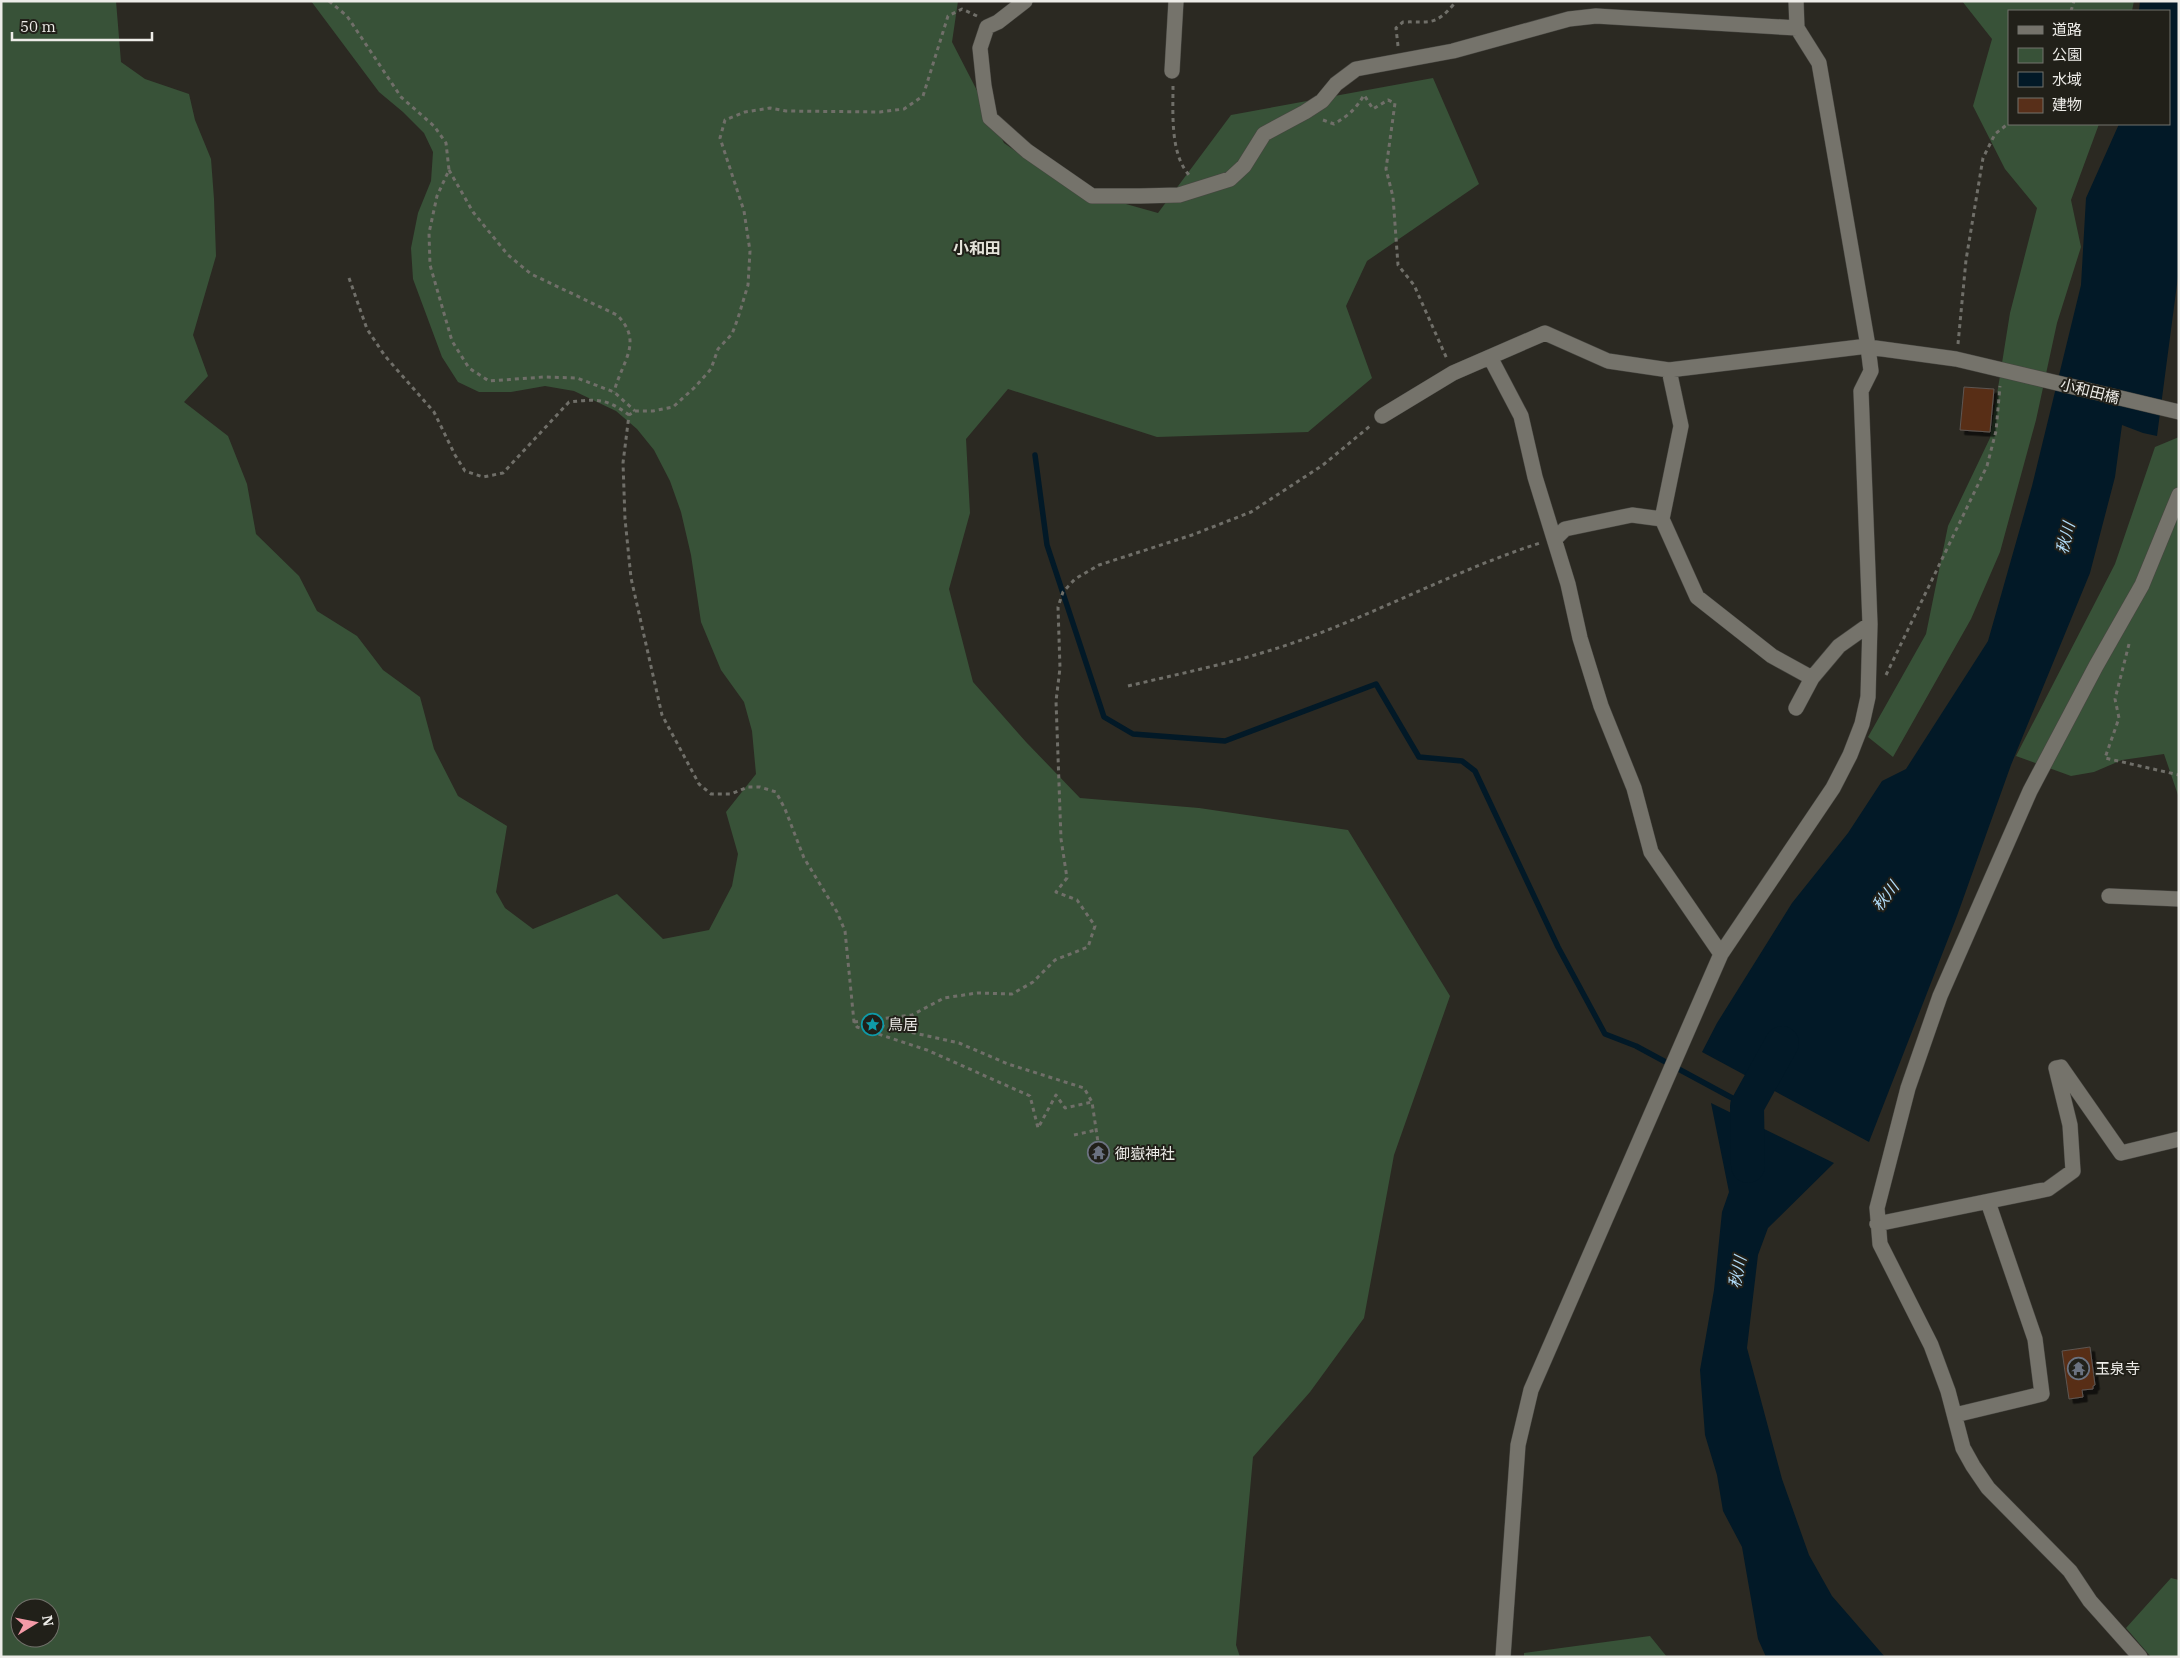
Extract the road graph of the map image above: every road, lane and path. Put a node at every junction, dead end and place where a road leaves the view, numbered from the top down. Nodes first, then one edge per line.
1 (329, 1) edge
2 (1024, 1) edge
3 (1176, 1) edge
4 (1454, 1) edge
5 (1796, 1) edge
6 (987, 27) junction
7 (1797, 28) junction
8 (1397, 62) junction
9 (1172, 71) joint
10 (1322, 101) junction
11 (2008, 124) edge
12 (449, 170) junction
13 (1204, 189) junction
14 (349, 278) dead end
15 (1490, 357) junction
16 (1956, 359) junction
17 (2002, 369) junction
18 (1669, 370) junction
19 (1453, 373) junction
20 (614, 392) junction
21 (635, 411) junction
22 (2179, 412) edge
23 (629, 415) junction
24 (1382, 416) joint
25 (2179, 495) edge
26 (1662, 519) junction
27 (1555, 539) junction
28 (1870, 624) junction
29 (2132, 635) dead end
30 (1812, 678) junction
31 (1128, 686) dead end
32 (1868, 697) junction
33 (1796, 708) dead end
34 (2179, 775) edge
35 (2109, 896) dead end
36 (2179, 899) edge
37 (1721, 954) junction
38 (862, 1021) junction
39 (854, 1022) junction
40 (1092, 1102) junction
41 (1096, 1130) junction
42 (1074, 1134) dead end
43 (2179, 1139) edge
44 (1099, 1149) dead end
45 (1988, 1202) junction
46 (1877, 1224) junction
47 (1955, 1415) junction
48 (1503, 1657) edge
49 (2140, 1657) edge

1 - 12 path
2 - 6 street
3 - 9 street
4 - 8 path
5 - 7 street
6 - 13 street
6 - 21 path
7 - 8 street
7 - 18 street
8 - 10 street
9 - 13 path
10 - 13 street
10 - 19 path
11 - 16 path
12 - 20 path
12 - 20 path
14 - 23 path
15 - 18 street
15 - 19 street
15 - 27 street
16 - 17 street, 小和田橋
16 - 28 street, 小和田橋
17 - 22 street, 小和田橋
17 - 32 path
18 - 26 street
19 - 24 street
20 - 21 path
21 - 23 path
23 - 39 path
24 - 38 path
25 - 46 street
26 - 27 street
26 - 30 street
27 - 31 path
27 - 37 street
28 - 30 street
28 - 32 street
29 - 34 path
30 - 33 street
32 - 37 street
35 - 36 street
37 - 48 street
38 - 39 path
38 - 40 path
39 - 40 path
40 - 41 path
41 - 42 path
41 - 44 path
43 - 45 street
45 - 46 street
45 - 47 street
46 - 47 street
47 - 49 street

